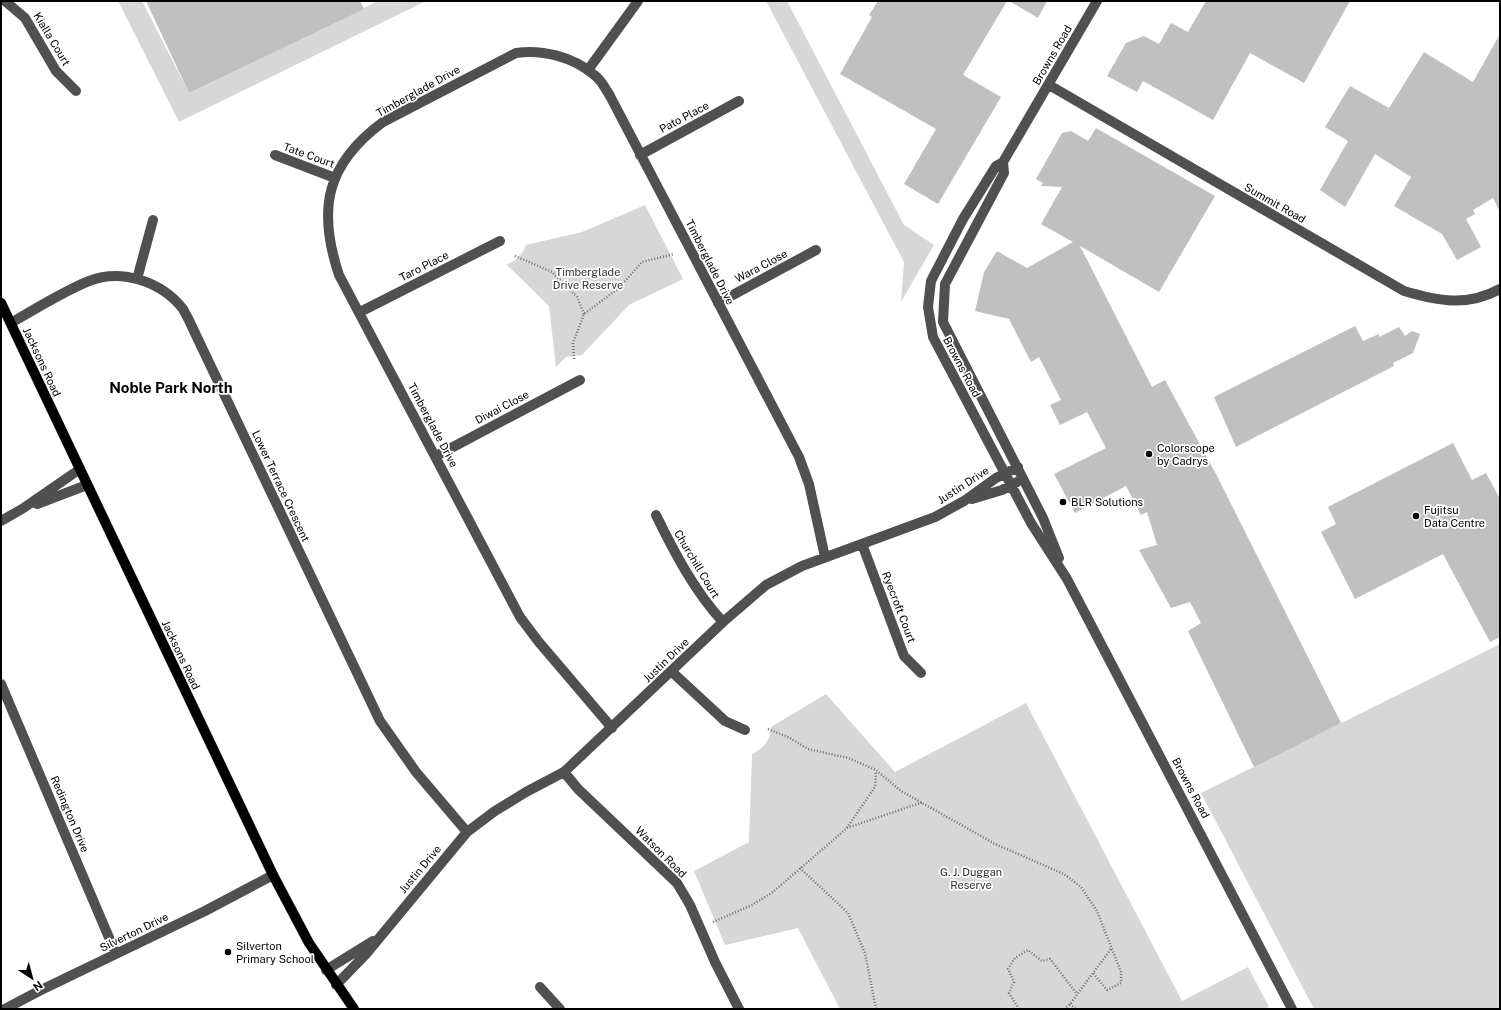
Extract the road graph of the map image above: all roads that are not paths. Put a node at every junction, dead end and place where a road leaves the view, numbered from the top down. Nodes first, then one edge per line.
1 (5, 1) edge
2 (638, 1) edge
3 (1097, 1) edge
4 (588, 70) junction
5 (1049, 85) junction
6 (76, 91) dead end
7 (739, 101) dead end
8 (275, 155) dead end
9 (640, 155) junction
10 (1003, 162) junction
11 (335, 178) junction
12 (153, 220) dead end
13 (500, 241) dead end
14 (816, 250) dead end
15 (137, 279) junction
16 (1500, 289) edge
17 (1, 303) edge
18 (718, 303) junction
19 (360, 312) junction
20 (6, 319) edge
21 (580, 380) dead end
22 (436, 456) junction
23 (1018, 467) junction
24 (80, 469) junction
25 (1005, 473) junction
26 (1024, 479) junction
27 (87, 485) junction
28 (1012, 485) junction
29 (964, 501) junction
30 (22, 509) junction
31 (656, 516) dead end
32 (1, 521) edge
33 (862, 544) junction
34 (825, 557) junction
35 (1067, 579) junction
36 (723, 622) junction
37 (671, 671) junction
38 (920, 673) dead end
39 (1, 684) edge
40 (612, 728) junction
41 (745, 730) dead end
42 (564, 772) junction
43 (467, 832) junction
44 (273, 875) junction
45 (378, 938) junction
46 (116, 954) junction
47 (326, 970) junction
48 (336, 985) junction
49 (540, 986) dead end
50 (5, 1009) edge
51 (354, 1009) edge
52 (560, 1009) edge
53 (739, 1009) edge
54 (1292, 1009) edge

1 - 6 street, Kialla Court
2 - 4 street
3 - 5 street, Browns Road
4 - 9 street, Timberglade Drive
4 - 11 street, Timberglade Drive
5 - 10 street, Browns Road
5 - 16 street, Summit Road
7 - 9 street, Pato Place
8 - 11 street, Tate Court
9 - 18 street, Timberglade Drive
10 - 23 street, Browns Road
10 - 25 street, Browns Road
11 - 19 street, Timberglade Drive
12 - 15 street
13 - 19 street, Taro Place
14 - 18 street, Wara Close
15 - 20 street, Lower Terrace Crescent
15 - 43 street, Lower Terrace Crescent
17 - 20 main road, Jacksons Road
18 - 34 street, Timberglade Drive
19 - 22 street, Timberglade Drive
20 - 24 main road, Jacksons Road
21 - 22 street, Diwai Close
22 - 40 street, Timberglade Drive
23 - 25 street, Justin Drive
23 - 26 street, Browns Road
24 - 27 main road, Jacksons Road
24 - 30 street
25 - 28 street, Browns Road
25 - 29 street, Justin Drive
26 - 28 street
26 - 35 street, Browns Road
27 - 30 street
27 - 44 main road, Jacksons Road
28 - 29 street
28 - 35 street, Browns Road
29 - 33 street, Justin Drive
30 - 32 street
31 - 36 street, Churchill Court
33 - 34 street, Justin Drive
33 - 38 street, Ryecroft Court
34 - 36 street, Justin Drive
35 - 54 street, Browns Road
36 - 37 street, Justin Drive
37 - 40 street, Justin Drive
37 - 41 street
39 - 46 street, Redington Drive
40 - 42 street, Justin Drive
42 - 43 street, Justin Drive
42 - 53 street, Watson Road
43 - 45 street, Justin Drive
44 - 46 street, Silverton Drive
44 - 47 main road, Jacksons Road
45 - 47 street, Justin Drive
45 - 48 street, Justin Drive
46 - 50 street, Silverton Drive
47 - 48 main road, Jacksons Road
48 - 51 main road, Jacksons Road
49 - 52 street

